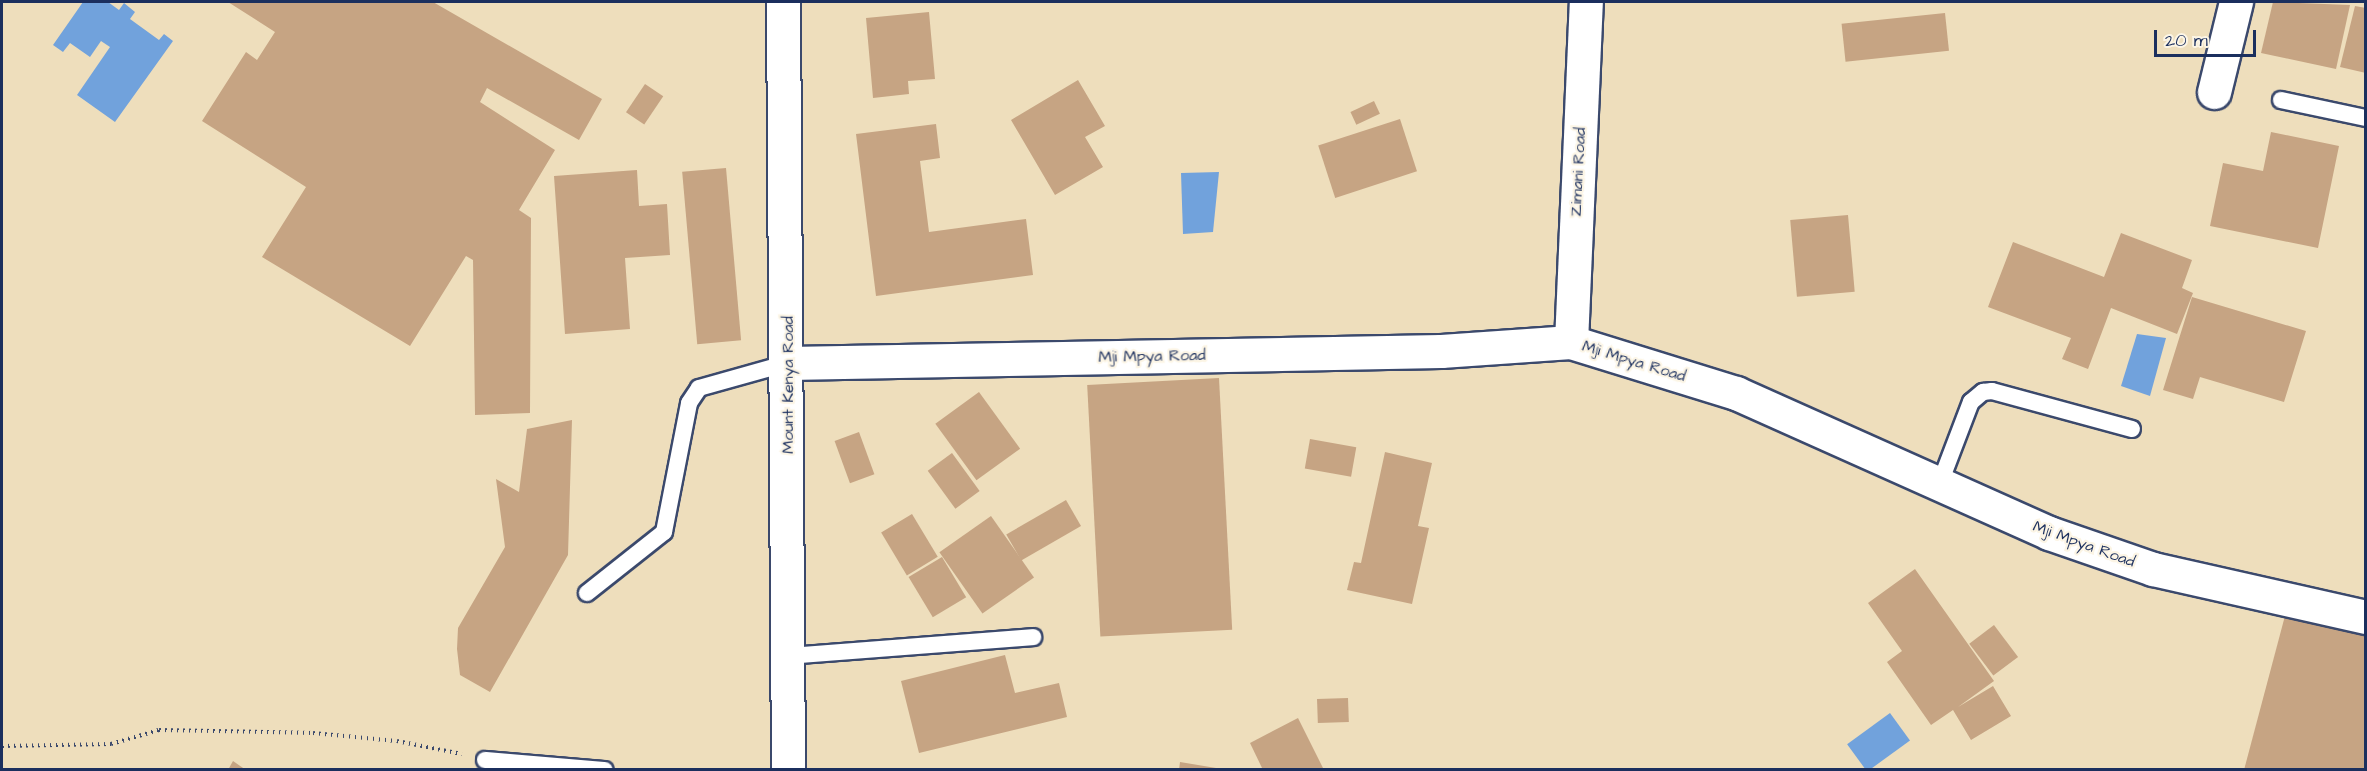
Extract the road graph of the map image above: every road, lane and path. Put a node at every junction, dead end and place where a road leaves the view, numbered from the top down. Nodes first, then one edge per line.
1 (783, 2) edge
2 (1586, 2) edge
3 (2236, 2) edge
4 (2214, 92) dead end
5 (2281, 100) dead end
6 (2366, 118) edge
7 (1570, 342) junction
8 (788, 363) junction
9 (2132, 429) dead end
10 (1940, 483) junction
11 (587, 593) dead end
12 (2366, 617) edge
13 (1033, 637) dead end
14 (788, 656) junction
15 (2, 746) edge
16 (486, 760) joint
17 (605, 770) edge
18 (788, 770) edge

1 - 8 street, Mount Kenya Road
2 - 7 street, Zimani Road
3 - 4 street
5 - 6 lane
7 - 8 street, Mji Mpya Road
7 - 10 street, Mji Mpya Road
8 - 11 lane
8 - 14 street, Mount Kenya Road
9 - 10 lane
10 - 12 street, Mji Mpya Road
13 - 14 lane
14 - 18 street, Mount Kenya Road
15 - 16 path
16 - 17 lane

